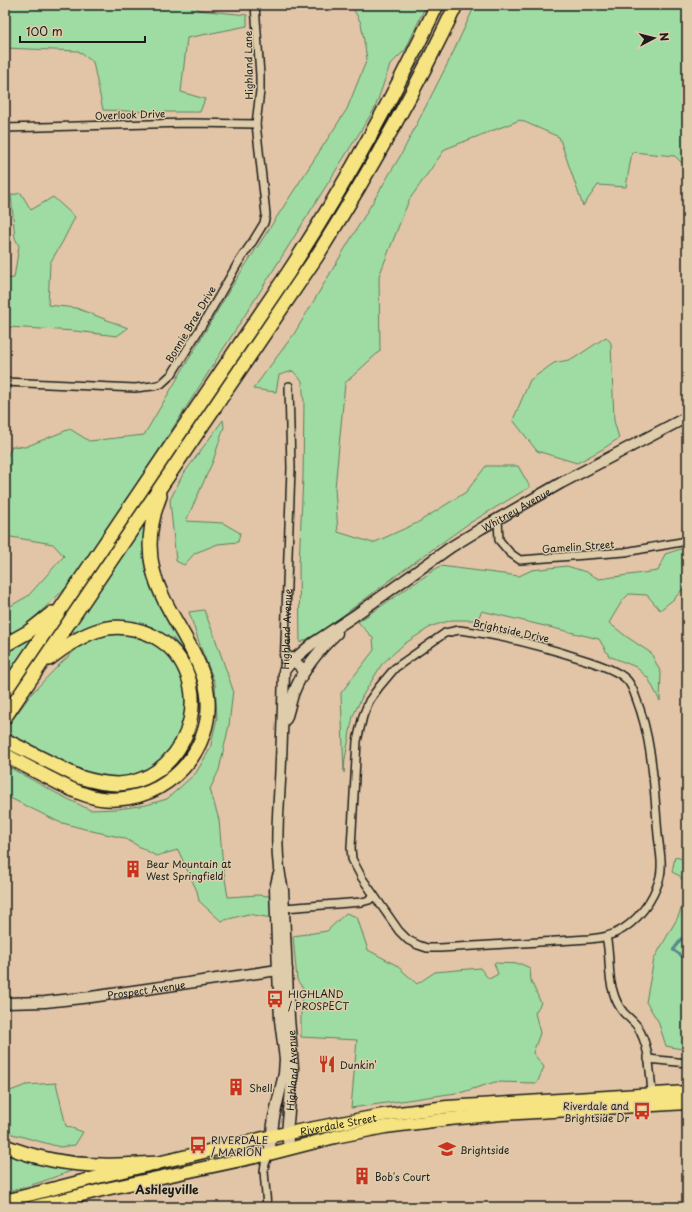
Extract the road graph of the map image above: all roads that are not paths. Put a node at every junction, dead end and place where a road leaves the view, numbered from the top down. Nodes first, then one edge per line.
1 (255, 5) edge
2 (437, 5) edge
3 (456, 5) edge
4 (256, 124) junction
5 (5, 128) edge
6 (5, 382) edge
7 (289, 386) dead end
8 (687, 417) edge
9 (168, 478) junction
10 (498, 519) junction
11 (687, 541) edge
12 (65, 601) junction
13 (354, 616) junction
14 (5, 645) edge
15 (289, 658) junction
16 (41, 664) junction
17 (284, 671) joint
18 (305, 671) junction
19 (5, 691) edge
20 (5, 717) edge
21 (282, 732) junction
22 (5, 740) edge
23 (5, 755) edge
24 (279, 873) junction
25 (374, 896) junction
26 (284, 908) junction
27 (606, 937) junction
28 (283, 970) junction
29 (5, 1003) edge
30 (648, 1059) junction
31 (687, 1063) edge
32 (652, 1094) junction
33 (683, 1098) edge
34 (287, 1133) junction
35 (272, 1136) junction
36 (5, 1146) edge
37 (289, 1149) junction
38 (270, 1154) junction
39 (157, 1163) junction
40 (5, 1201) edge
41 (33, 1207) edge
42 (267, 1207) edge

1 - 4 street, Highland Lane
2 - 12 highway
3 - 9 highway
4 - 5 street, Overlook Drive
4 - 6 street, Bonnie Brae Drive
7 - 15 street, Highland Avenue
8 - 10 main road, Whitney Avenue
9 - 16 highway
9 - 23 highway
10 - 11 street, Gamelin Street
10 - 13 main road, Whitney Avenue
12 - 14 highway
12 - 19 highway
13 - 15 main road, Whitney Avenue
13 - 18 main road, Whitney Avenue
15 - 17 main road, Whitney Avenue
15 - 18 main road
16 - 20 highway
16 - 22 highway
17 - 21 main road, Highland Avenue
18 - 21 main road, Whitney Avenue
21 - 24 main road, Highland Avenue
24 - 26 main road, Highland Avenue
24 - 28 main road, Highland Avenue
25 - 26 street
25 - 27 street, Brightside Drive
25 - 27 street, Brightside Drive
26 - 28 main road, Highland Avenue
27 - 30 street
28 - 29 main road, Prospect Avenue
28 - 34 main road, Highland Avenue
28 - 35 main road, Highland Avenue
30 - 31 street
30 - 32 street
32 - 33 main road, Riverdale Street
32 - 34 main road, Riverdale Street
33 - 37 main road, Riverdale Street
34 - 35 main road, Riverdale Street
34 - 37 main road, Highland Avenue
35 - 38 main road, Highland Avenue
35 - 39 main road, Riverdale Street
36 - 39 highway
37 - 38 main road, Riverdale Street
38 - 41 main road, Riverdale Street
38 - 42 street
39 - 40 main road, Riverdale Street

